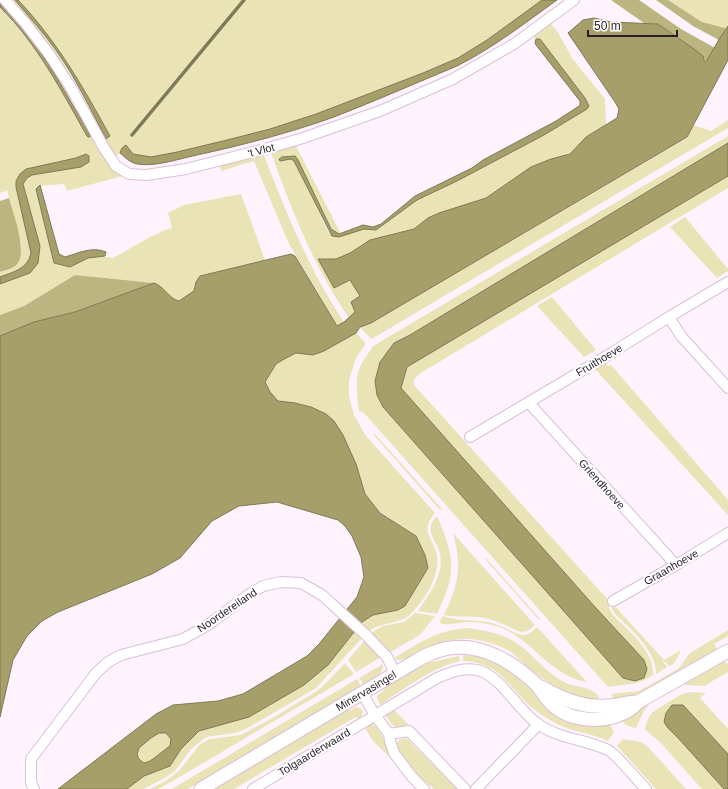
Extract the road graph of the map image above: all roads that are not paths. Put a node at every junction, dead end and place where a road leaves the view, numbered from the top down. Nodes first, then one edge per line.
1 (5, 0) edge
2 (574, 0) edge
3 (728, 282) edge
4 (669, 317) junction
5 (728, 388) edge
6 (529, 403) junction
7 (470, 437) dead end
8 (728, 533) edge
9 (676, 565) junction
10 (613, 601) dead end
11 (728, 651) edge
12 (395, 673) junction
13 (362, 693) junction
14 (375, 715) junction
15 (539, 724) junction
16 (389, 734) junction
17 (34, 789) edge
18 (201, 789) edge
19 (254, 789) edge
20 (424, 789) edge
21 (465, 789) edge
22 (476, 789) edge
23 (646, 789) edge

1 - 2 street, 't Vlot
3 - 4 street, Fruithoeve
4 - 5 street
4 - 6 street, Fruithoeve
6 - 7 street, Fruithoeve
6 - 9 street, Griendhoeve
8 - 9 street, Graanhoeve
9 - 10 street, Graanhoeve
11 - 12 street, Minervasingel
12 - 13 street, Minervasingel
12 - 17 street, Noordereiland
13 - 14 street
13 - 18 street, Minervasingel
14 - 15 street, Tolgaarderwaard
14 - 16 street
14 - 19 street, Tolgaarderwaard
15 - 22 street
15 - 23 street, Tolgaarderwaard
16 - 20 street
16 - 21 street

